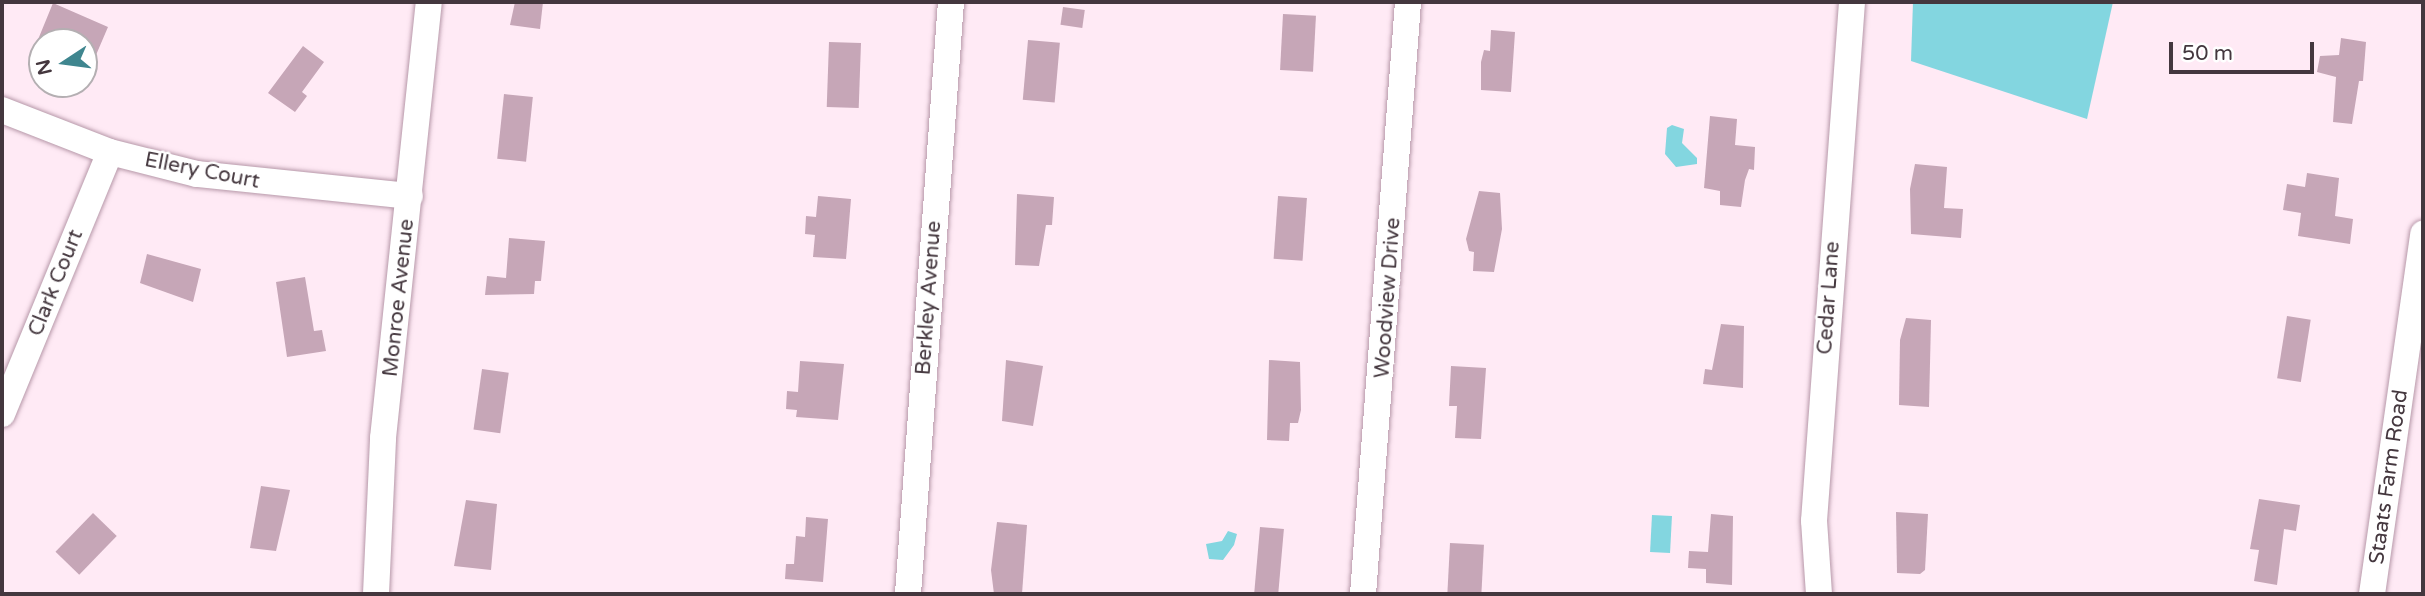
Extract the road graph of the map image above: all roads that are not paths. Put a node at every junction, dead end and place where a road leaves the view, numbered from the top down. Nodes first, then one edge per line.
1 (429, 2) edge
2 (951, 2) edge
3 (1408, 2) edge
4 (1852, 2) edge
5 (2, 110) edge
6 (110, 152) junction
7 (410, 197) junction
8 (2423, 234) edge
9 (2, 414) edge
10 (376, 594) edge
11 (908, 594) edge
12 (1363, 594) edge
13 (1819, 594) edge
14 (2372, 594) edge

1 - 7 street, Monroe Avenue
2 - 11 street, Berkley Avenue
3 - 12 street, Woodview Drive
4 - 13 street, Cedar Lane
5 - 6 street, Ellery Court
6 - 7 street, Ellery Court
6 - 9 street, Clark Court
7 - 10 street, Monroe Avenue
8 - 14 street, Staats Farm Road

